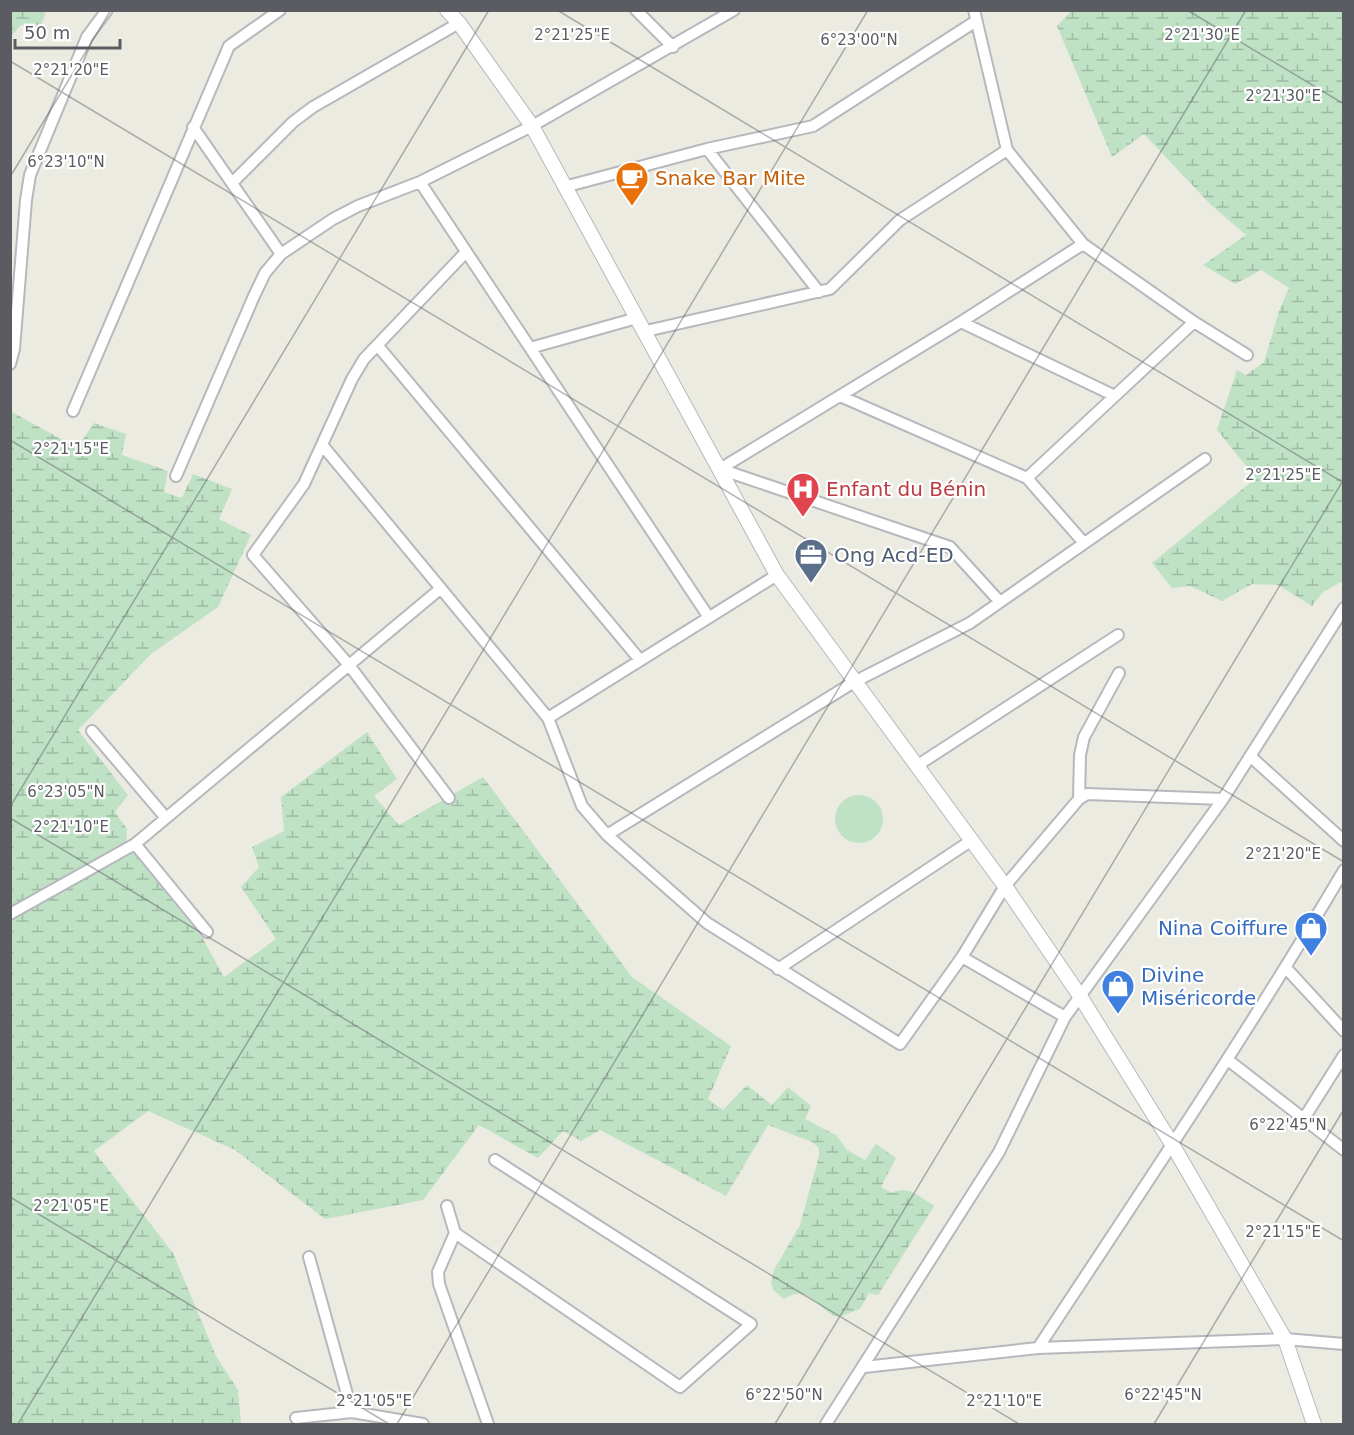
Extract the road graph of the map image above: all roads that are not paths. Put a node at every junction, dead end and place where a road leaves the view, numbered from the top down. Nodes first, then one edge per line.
1 (106, 10) edge
2 (280, 10) edge
3 (447, 10) edge
4 (636, 10) edge
5 (734, 10) edge
6 (266, 14) edge
7 (975, 16) edge
8 (459, 23) junction
9 (673, 47) junction
10 (532, 126) junction
11 (194, 127) junction
12 (707, 149) junction
13 (1007, 150) junction
14 (420, 182) junction
15 (233, 183) junction
16 (564, 187) junction
17 (1083, 244) junction
18 (466, 252) junction
19 (281, 254) junction
20 (819, 292) junction
21 (638, 318) junction
22 (961, 322) junction
23 (1194, 322) junction
24 (646, 331) junction
25 (378, 346) junction
26 (530, 348) junction
27 (1247, 355) dead end
28 (10, 364) edge
29 (840, 396) junction
30 (1115, 396) junction
31 (73, 411) dead end
32 (323, 446) junction
33 (1205, 459) dead end
34 (720, 469) junction
35 (176, 476) dead end
36 (1027, 478) junction
37 (1084, 543) junction
38 (777, 575) junction
39 (440, 589) junction
40 (1000, 602) junction
41 (1344, 608) edge
42 (708, 616) junction
43 (1118, 635) dead end
44 (640, 660) junction
45 (349, 665) junction
46 (1119, 674) dead end
47 (854, 682) junction
48 (548, 717) junction
49 (92, 731) dead end
50 (1251, 756) junction
51 (918, 765) junction
52 (449, 798) dead end
53 (1079, 799) junction
54 (1223, 799) junction
55 (166, 818) junction
56 (607, 835) junction
57 (972, 840) junction
58 (1344, 841) edge
59 (135, 844) junction
60 (1344, 870) edge
61 (1005, 886) junction
62 (10, 914) edge
63 (207, 932) dead end
64 (962, 957) junction
65 (1286, 968) junction
66 (778, 969) junction
67 (1080, 996) junction
68 (1065, 1017) junction
69 (1344, 1031) edge
70 (1344, 1055) edge
71 (1228, 1060) junction
72 (1303, 1120) junction
73 (1172, 1144) junction
74 (1344, 1150) edge
75 (495, 1160) dead end
76 (447, 1206) dead end
77 (455, 1233) junction
78 (309, 1257) dead end
79 (1285, 1339) junction
80 (1344, 1344) edge
81 (1038, 1348) junction
82 (864, 1367) junction
83 (352, 1412) junction
84 (296, 1418) dead end
85 (423, 1425) edge
86 (488, 1425) edge
87 (826, 1425) edge
88 (1314, 1425) edge

1 - 28 street
2 - 6 street
3 - 8 street
4 - 9 street
5 - 9 street
6 - 11 street
7 - 12 street
7 - 13 street
8 - 10 street
8 - 15 street
9 - 10 street
10 - 14 street
10 - 16 street
11 - 15 street
11 - 31 street
12 - 16 street
12 - 20 street
13 - 17 street
13 - 20 street
14 - 18 street
14 - 19 street
15 - 19 street
16 - 21 street
17 - 22 street
17 - 23 street
18 - 25 street
18 - 26 street
19 - 35 street
20 - 24 street
21 - 24 street
21 - 26 street
22 - 29 street
22 - 30 street
23 - 27 street
23 - 30 street
24 - 34 street
25 - 32 street
25 - 44 street
26 - 42 street
29 - 34 street
29 - 36 street
30 - 36 street
32 - 39 street
32 - 45 street
33 - 37 street
34 - 38 street
34 - 40 street
36 - 37 street
37 - 40 street
38 - 42 street
38 - 47 street
39 - 45 street
39 - 48 street
40 - 47 street
41 - 50 street
42 - 44 street
43 - 51 street
44 - 48 street
45 - 52 street
45 - 55 street
46 - 53 street
47 - 51 street
47 - 56 street
48 - 56 street
49 - 55 street
50 - 54 street
50 - 58 street
51 - 57 street
53 - 54 street
53 - 61 street
54 - 67 street
55 - 59 street
56 - 66 street
57 - 61 street
57 - 66 street
59 - 62 street
59 - 63 street
60 - 65 street
61 - 64 street
61 - 67 street
64 - 66 street
64 - 68 street
65 - 69 street
65 - 71 street
67 - 68 street
67 - 73 street
68 - 82 street
70 - 72 street
71 - 72 street
71 - 73 street
72 - 74 street
73 - 79 street
73 - 81 street
75 - 77 street
76 - 77 street
77 - 86 street
78 - 83 street
79 - 80 street
79 - 81 street
79 - 88 street
81 - 82 street
82 - 87 street
83 - 84 street
83 - 85 street

